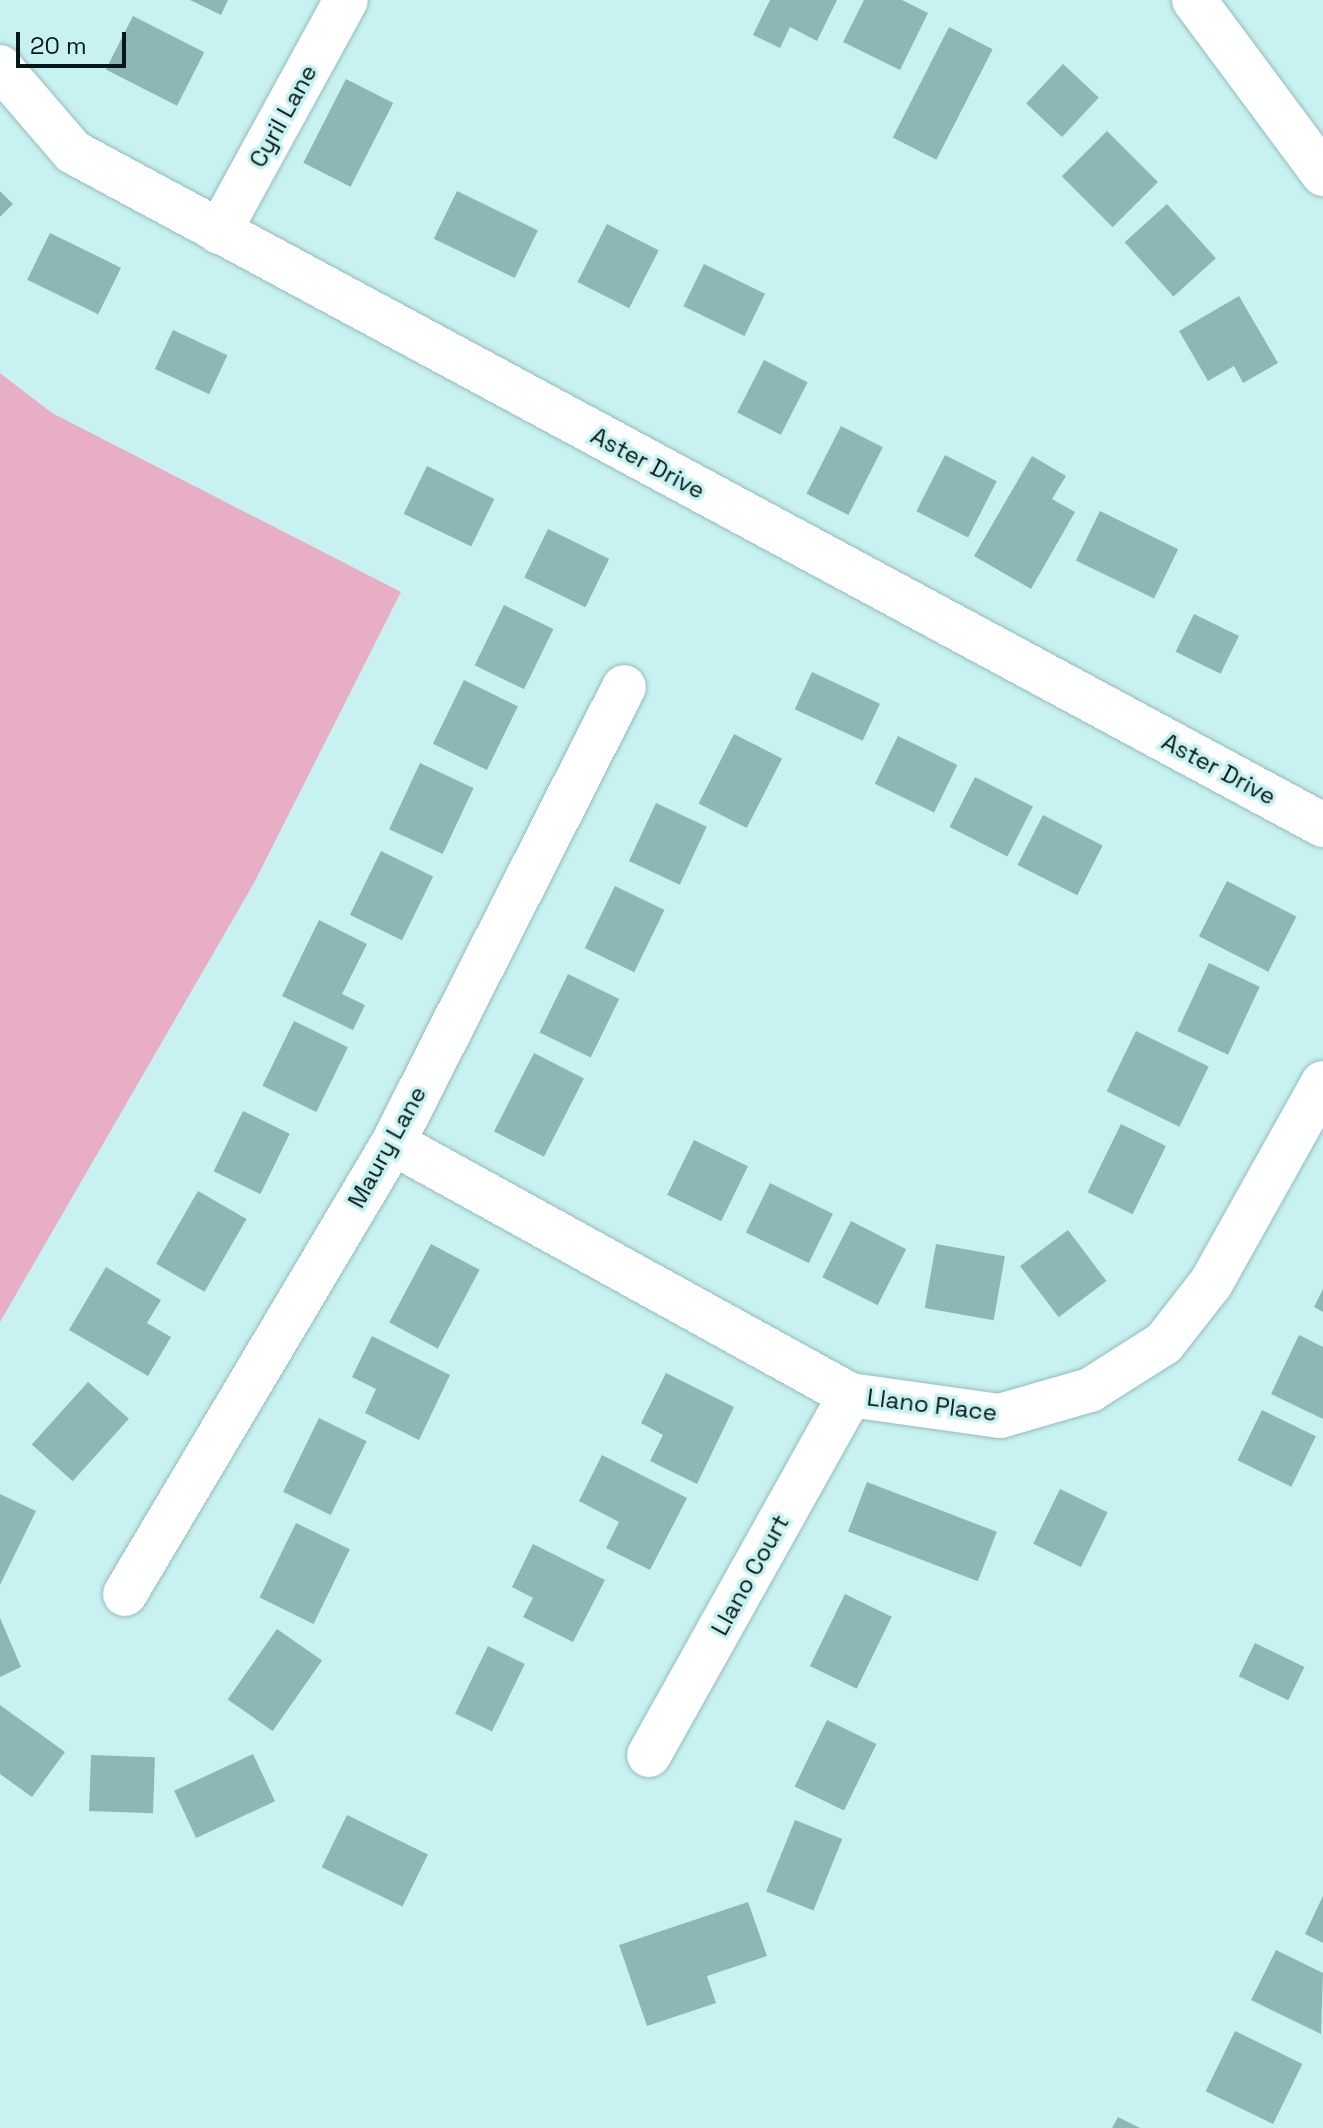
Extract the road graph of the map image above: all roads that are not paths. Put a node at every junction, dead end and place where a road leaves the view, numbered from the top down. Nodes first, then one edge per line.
1 (346, 0) edge
2 (1194, 0) edge
3 (0, 67) edge
4 (1323, 174) edge
5 (219, 232) junction
6 (624, 687) dead end
7 (1323, 825) edge
8 (1323, 1083) edge
9 (393, 1143) junction
10 (850, 1395) junction
11 (125, 1594) dead end
12 (649, 1755) dead end

1 - 5 street, Cyril Lane
2 - 4 street
3 - 5 street, Aster Drive
5 - 7 street, Aster Drive
6 - 9 street, Maury Lane
8 - 10 street, Llano Place
9 - 10 street, Llano Place
9 - 11 street, Maury Lane
10 - 12 street, Llano Court

